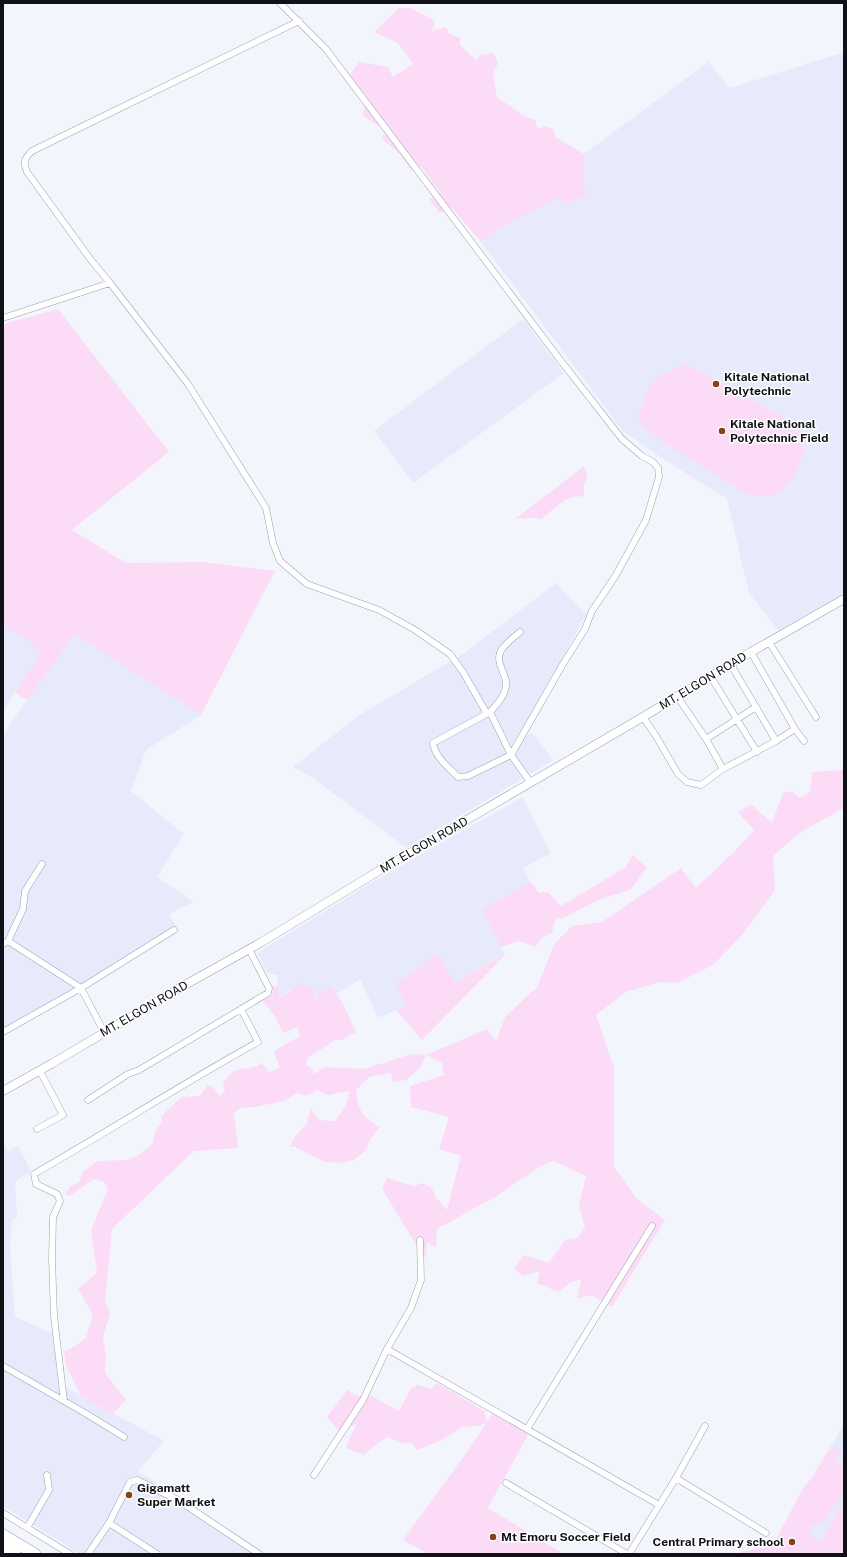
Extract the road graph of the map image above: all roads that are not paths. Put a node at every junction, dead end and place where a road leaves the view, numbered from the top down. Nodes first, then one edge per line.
1 (280, 3) edge
2 (298, 21) junction
3 (110, 283) junction
4 (3, 318) edge
5 (844, 599) edge
6 (520, 632) dead end
7 (769, 642) junction
8 (751, 652) junction
9 (731, 665) junction
10 (711, 677) junction
11 (677, 696) junction
12 (756, 707) junction
13 (488, 713) junction
14 (643, 717) junction
15 (816, 717) dead end
16 (737, 719) junction
17 (795, 729) junction
18 (706, 739) junction
19 (776, 741) junction
20 (804, 741) dead end
21 (757, 752) junction
22 (512, 755) junction
23 (723, 769) junction
24 (531, 784) junction
25 (42, 864) dead end
26 (174, 930) dead end
27 (5, 943) edge
28 (249, 949) junction
29 (81, 988) junction
30 (242, 1009) junction
31 (3, 1032) edge
32 (104, 1032) junction
33 (40, 1071) junction
34 (3, 1091) edge
35 (88, 1100) dead end
36 (37, 1129) dead end
37 (652, 1226) dead end
38 (420, 1240) dead end
39 (387, 1349) junction
40 (3, 1366) edge
41 (64, 1401) junction
42 (705, 1426) dead end
43 (527, 1430) junction
44 (124, 1437) dead end
45 (47, 1475) dead end
46 (314, 1475) dead end
47 (676, 1478) junction
48 (506, 1483) dead end
49 (659, 1505) junction
50 (3, 1513) edge
51 (109, 1524) junction
52 (27, 1528) junction
53 (766, 1533) dead end
54 (3, 1535) edge
55 (3, 1547) edge
56 (15, 1554) edge
57 (35, 1554) edge
58 (70, 1554) edge
59 (88, 1554) edge
60 (157, 1554) edge
61 (260, 1554) edge
62 (628, 1554) edge

1 - 2 street
2 - 3 street
2 - 22 street
3 - 4 street
3 - 13 street
5 - 7 street, MT. ELGON ROAD
6 - 13 street
7 - 8 street, MT. ELGON ROAD
7 - 15 street
8 - 9 street, MT. ELGON ROAD
8 - 17 street
9 - 10 street, MT. ELGON ROAD
9 - 12 street
10 - 11 street, MT. ELGON ROAD
10 - 16 street
11 - 14 street, MT. ELGON ROAD
11 - 18 street
12 - 16 street
12 - 19 street
13 - 22 street
13 - 22 street
14 - 23 street
14 - 24 street, MT. ELGON ROAD
16 - 18 street
16 - 21 street
17 - 19 street
17 - 20 street
18 - 23 street
19 - 21 street
21 - 23 street
22 - 24 street
24 - 28 street, MT. ELGON ROAD
25 - 27 street
26 - 29 street
27 - 29 street
28 - 30 street
28 - 32 street, MT. ELGON ROAD
29 - 31 street
29 - 32 street
30 - 35 street
30 - 41 street
32 - 33 street, MT. ELGON ROAD
33 - 34 street, MT. ELGON ROAD
33 - 36 street
37 - 43 street
38 - 39 street
39 - 43 street
39 - 46 street
40 - 41 street
41 - 44 street
42 - 47 street
43 - 49 street
45 - 52 street
47 - 49 street
47 - 53 street
48 - 62 street
49 - 62 street
50 - 52 street
51 - 59 street
51 - 60 street
51 - 61 street
52 - 58 street
54 - 57 highway
55 - 56 highway

